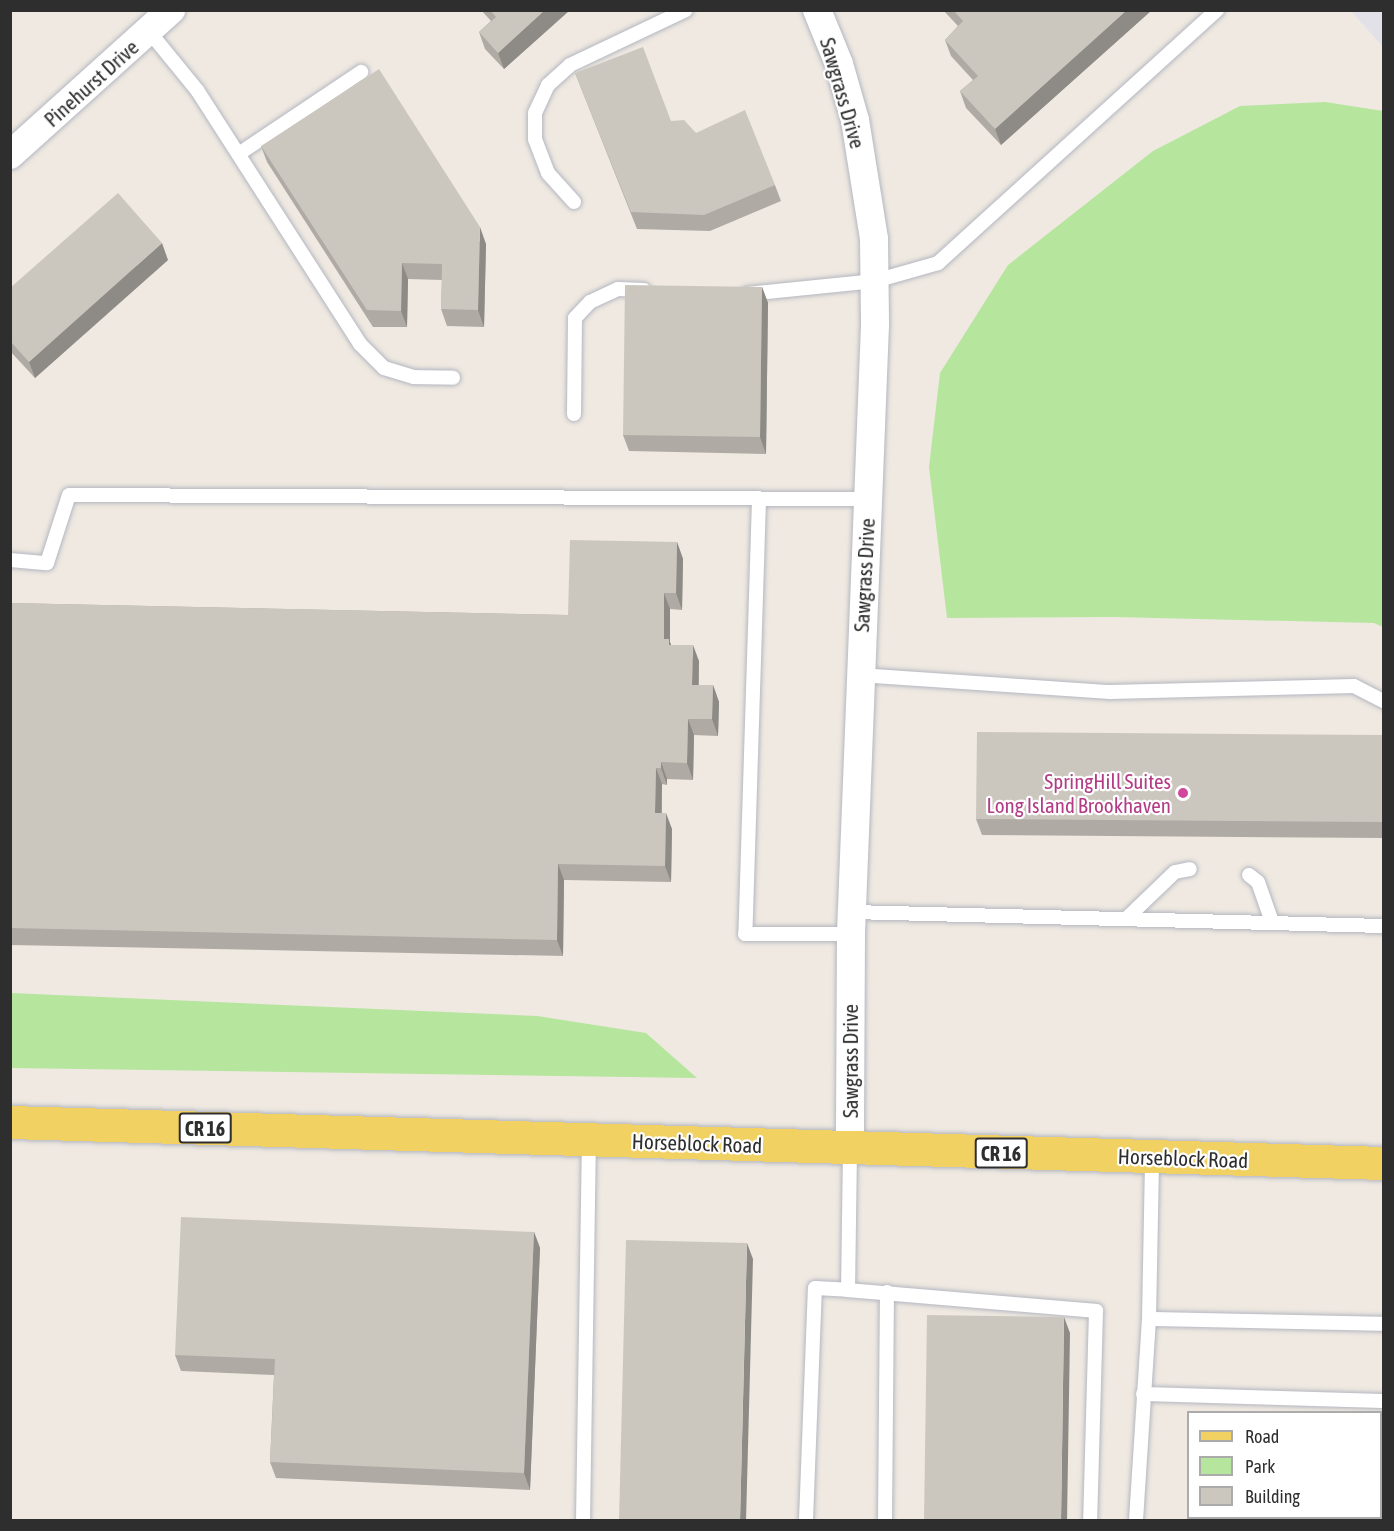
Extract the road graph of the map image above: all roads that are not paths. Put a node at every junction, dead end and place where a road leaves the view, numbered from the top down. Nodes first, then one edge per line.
1 (171, 10) edge
2 (686, 10) edge
3 (817, 10) edge
4 (1217, 10) edge
5 (148, 30) junction
6 (361, 72) dead end
7 (240, 153) junction
8 (10, 155) edge
9 (574, 202) dead end
10 (875, 281) junction
11 (664, 291) edge
12 (734, 294) edge
13 (453, 378) dead end
14 (574, 414) dead end
15 (868, 499) junction
16 (759, 500) junction
17 (10, 560) edge
18 (859, 675) junction
19 (1383, 701) edge
20 (1190, 869) dead end
21 (1249, 875) dead end
22 (1127, 918) junction
23 (1272, 922) junction
24 (851, 923) junction
25 (1383, 926) edge
26 (10, 1122) edge
27 (589, 1140) junction
28 (850, 1149) junction
29 (1152, 1157) junction
30 (1383, 1163) edge
31 (848, 1290) junction
32 (887, 1292) junction
33 (1149, 1319) junction
34 (1383, 1324) edge
35 (1143, 1394) junction
36 (1383, 1401) edge
37 (583, 1521) edge
38 (806, 1521) edge
39 (885, 1521) edge
40 (1090, 1521) edge
41 (1136, 1521) edge

1 - 5 street, Pinehurst Drive
2 - 9 lane
3 - 10 street, Sawgrass Drive
4 - 10 lane
5 - 7 lane
5 - 8 street, Pinehurst Drive
6 - 7 lane
7 - 13 lane
10 - 12 lane
10 - 15 street, Sawgrass Drive
11 - 14 lane
15 - 16 lane
15 - 18 street, Sawgrass Drive
16 - 17 lane
16 - 24 lane
18 - 19 lane
18 - 24 street, Sawgrass Drive
20 - 22 lane
21 - 23 lane
22 - 23 lane
22 - 24 lane
23 - 25 lane
24 - 28 street, Sawgrass Drive
26 - 27 main road, Horseblock Road / CR 16
27 - 28 main road, Horseblock Road / CR 16
27 - 37 lane
28 - 29 main road, Horseblock Road / CR 16
28 - 31 lane
29 - 30 main road, Horseblock Road / CR 16
29 - 33 lane
31 - 32 lane
31 - 38 lane
32 - 39 lane
32 - 40 lane
33 - 34 lane
33 - 35 lane
35 - 36 lane
35 - 41 lane

